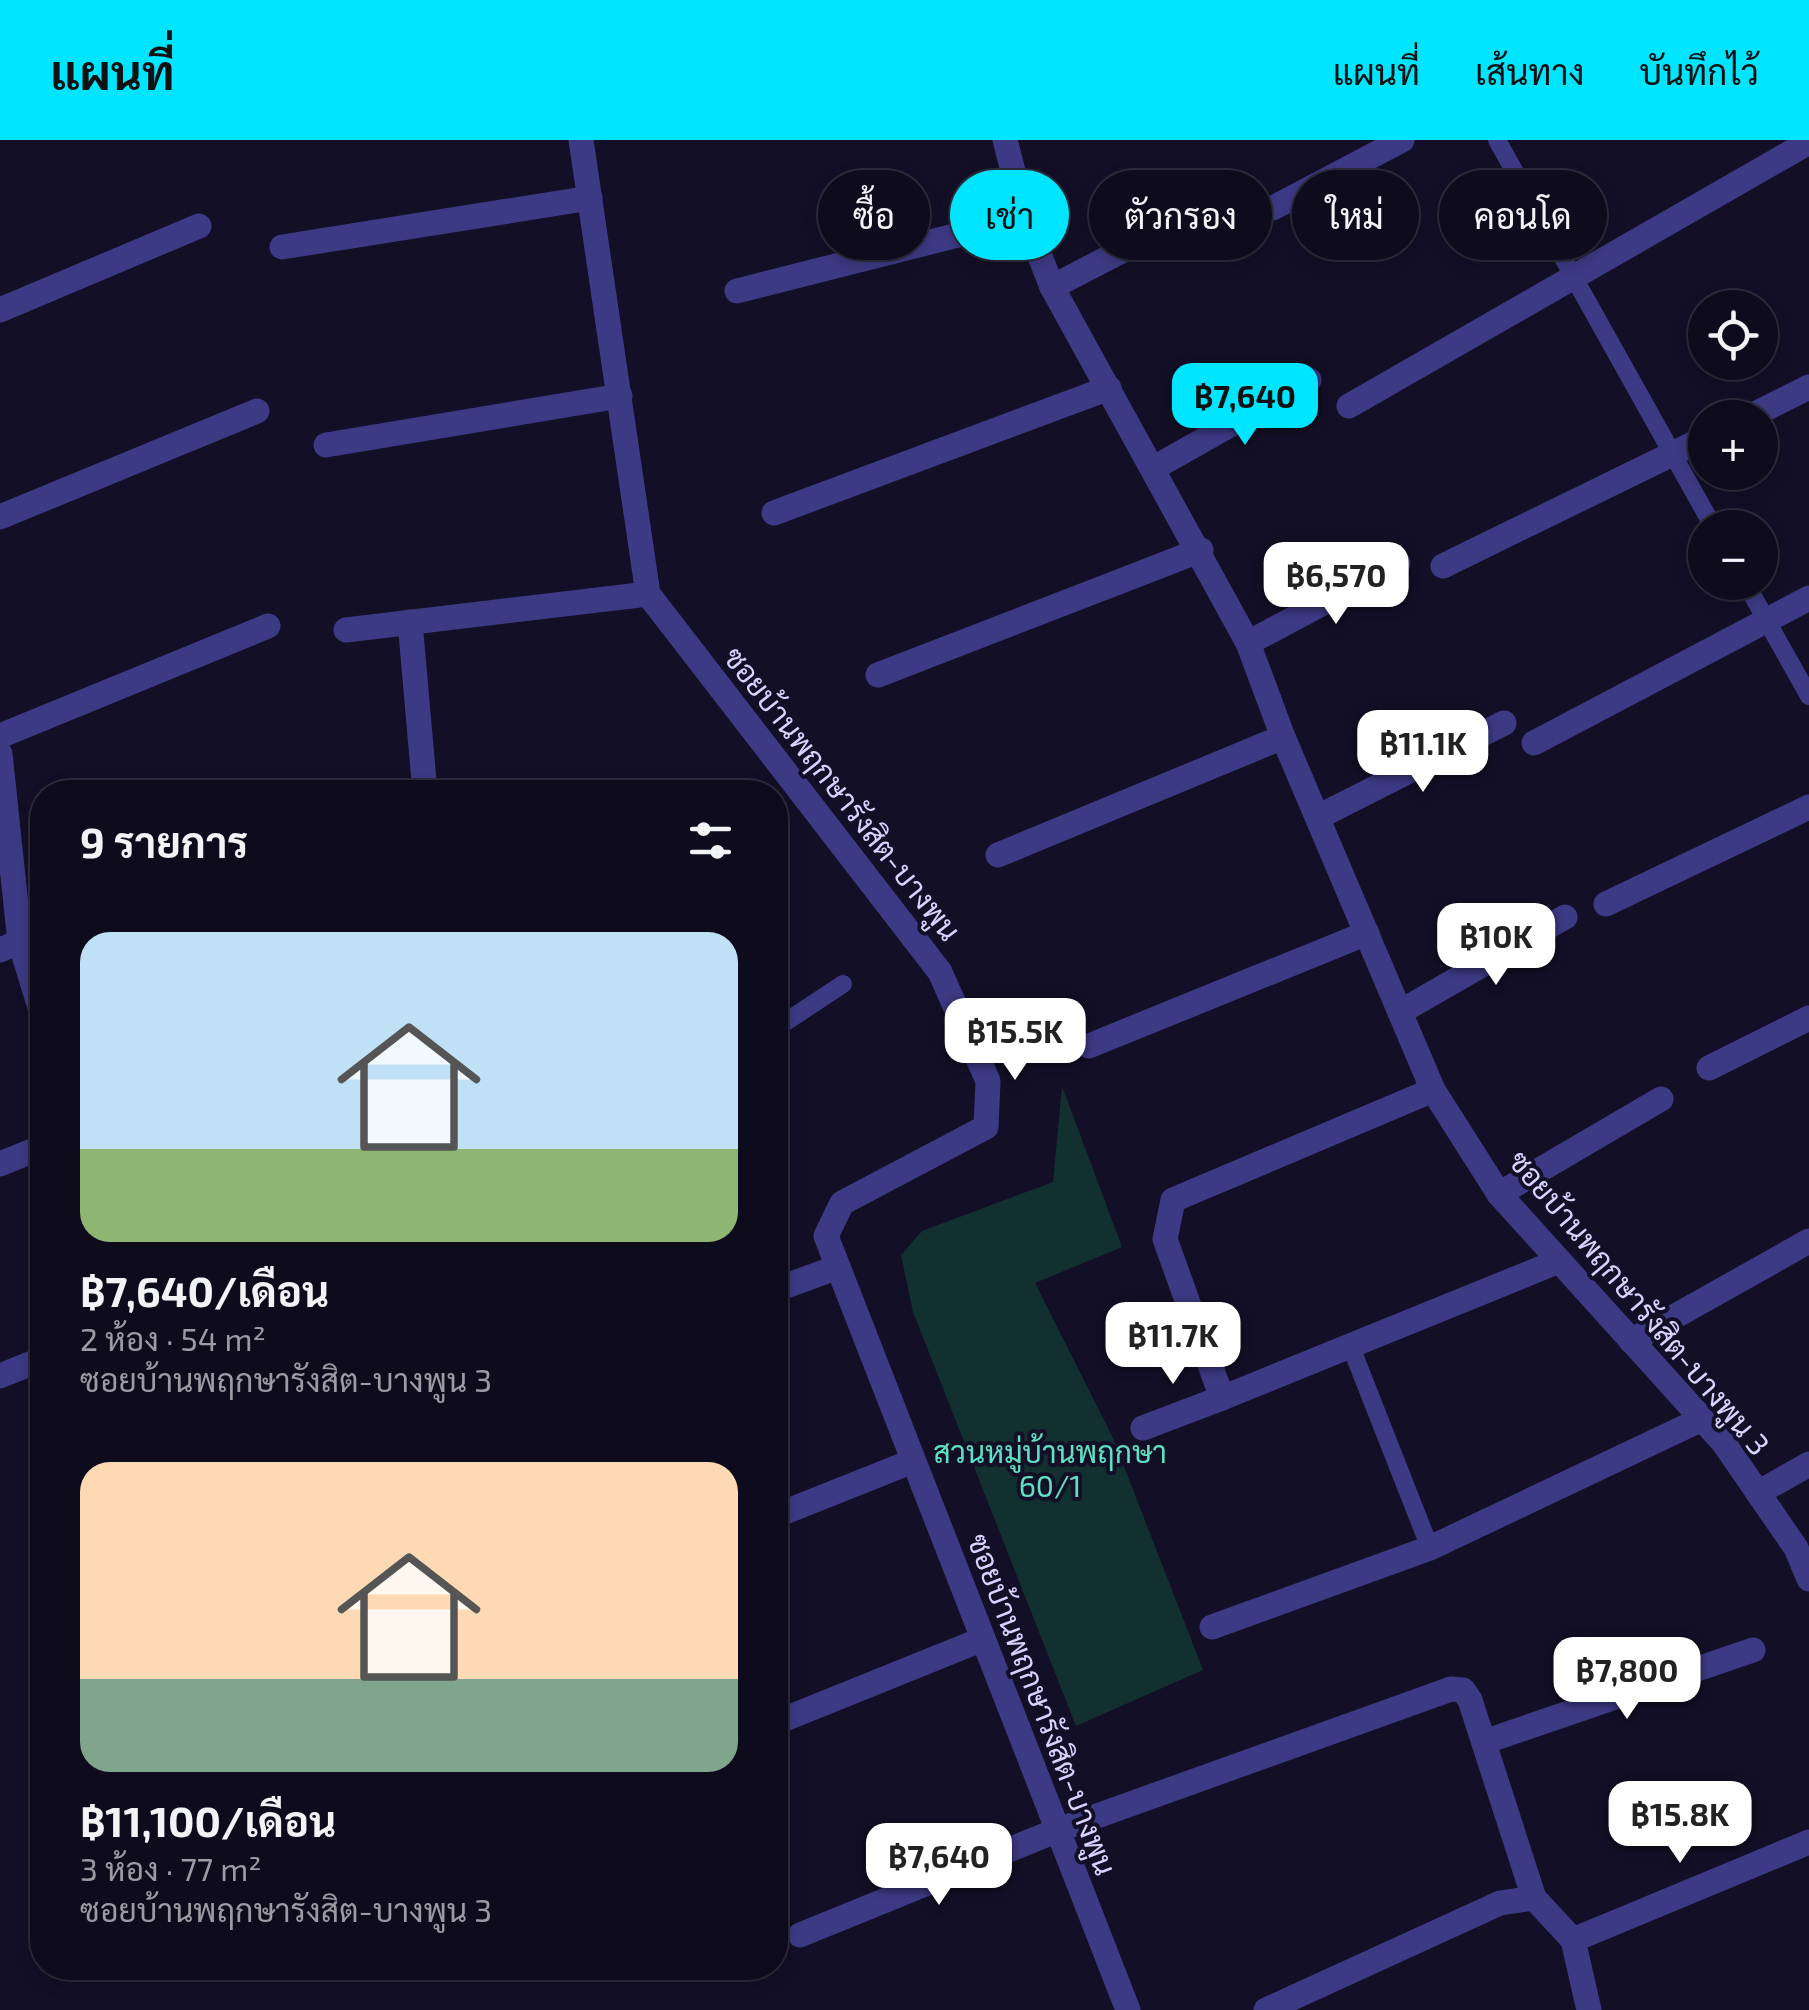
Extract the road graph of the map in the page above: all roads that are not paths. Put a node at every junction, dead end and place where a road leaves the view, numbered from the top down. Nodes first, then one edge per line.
1 (581, 140) edge
2 (1005, 140) edge
3 (1402, 140) edge
4 (1497, 140) edge
5 (1809, 142) edge
6 (1013, 170) edge
7 (590, 198) junction
8 (1274, 208) dead end
9 (199, 226) dead end
10 (950, 237) edge
11 (282, 247) dead end
12 (1041, 260) edge
13 (1106, 260) edge
14 (1574, 277) junction
15 (1052, 288) junction
16 (737, 291) dead end
17 (0, 310) edge
18 (1309, 380) dead end
19 (1809, 387) edge
20 (1108, 388) junction
21 (620, 396) junction
22 (1778, 403) edge
23 (1350, 406) dead end
24 (257, 411) dead end
25 (326, 446) dead end
26 (1688, 446) edge
27 (1673, 454) junction
28 (1154, 468) junction
29 (1704, 510) edge
30 (774, 513) dead end
31 (0, 517) edge
32 (1200, 550) junction
33 (1398, 562) dead end
34 (1444, 566) dead end
35 (648, 594) junction
36 (1809, 598) edge
37 (1755, 600) edge
38 (1766, 620) junction
39 (410, 622) junction
40 (268, 626) dead end
41 (346, 630) dead end
42 (1248, 642) junction
43 (878, 675) dead end
44 (1809, 696) edge
45 (1504, 723) dead end
46 (0, 736) edge
47 (1283, 737) junction
48 (1534, 743) dead end
49 (0, 754) edge
50 (424, 780) edge
51 (1809, 807) edge
52 (1318, 817) junction
53 (998, 855) dead end
54 (1606, 904) dead end
55 (1564, 917) dead end
56 (1367, 933) junction
57 (21, 941) edge
58 (30, 972) edge
59 (842, 984) dead end
60 (1400, 1012) junction
61 (1809, 1018) edge
62 (788, 1020) edge
63 (1090, 1046) dead end
64 (1710, 1068) dead end
65 (1433, 1090) junction
66 (1660, 1099) dead end
67 (30, 1152) edge
68 (0, 1164) edge
69 (1499, 1194) junction
70 (1809, 1241) edge
71 (1559, 1261) junction
72 (838, 1267) junction
73 (788, 1285) edge
74 (1631, 1340) junction
75 (1351, 1347) junction
76 (30, 1364) edge
77 (0, 1376) edge
78 (1222, 1398) junction
79 (1702, 1419) junction
80 (1143, 1428) dead end
81 (914, 1461) junction
82 (1809, 1464) edge
83 (1758, 1493) junction
84 (788, 1511) edge
85 (1430, 1548) junction
86 (1809, 1578) edge
87 (1212, 1626) dead end
88 (983, 1640) junction
89 (1753, 1650) dead end
90 (788, 1718) edge
91 (1484, 1742) junction
92 (1058, 1830) junction
93 (1809, 1842) edge
94 (1534, 1898) junction
95 (800, 1935) dead end
96 (1573, 1940) junction
97 (1117, 2006) edge
98 (1266, 2010) edge
99 (1589, 2010) edge

1 - 7 street, ซอยบ้านพฤกษารังสิต-บางพูน
2 - 6 street, ซอยบ้านพฤกษารังสิต-บางพูน 3
3 - 8 street
4 - 14 lane
5 - 14 street
7 - 11 street
7 - 21 street, ซอยบ้านพฤกษารังสิต-บางพูน
9 - 17 street
10 - 16 street
12 - 15 street, ซอยบ้านพฤกษารังสิต-บางพูน 3
13 - 15 street
14 - 23 street
14 - 27 lane
15 - 20 street, ซอยบ้านพฤกษารังสิต-บางพูน 3
18 - 28 street
19 - 22 street
20 - 28 street, ซอยบ้านพฤกษารังสิต-บางพูน 3
20 - 30 street
21 - 25 street
21 - 35 street, ซอยบ้านพฤกษารังสิต-บางพูน
24 - 31 street
26 - 27 street
27 - 29 lane
27 - 34 street
28 - 32 street, ซอยบ้านพฤกษารังสิต-บางพูน 3
32 - 42 street, ซอยบ้านพฤกษารังสิต-บางพูน 3
32 - 43 street
33 - 42 street
35 - 39 street
35 - 72 street, ซอยบ้านพฤกษารังสิต-บางพูน
36 - 38 street
37 - 38 lane
38 - 44 lane
38 - 48 street
39 - 41 street
39 - 50 street
40 - 46 street
42 - 47 street, ซอยบ้านพฤกษารังสิต-บางพูน 3
45 - 52 street
47 - 52 street, ซอยบ้านพฤกษารังสิต-บางพูน 3
47 - 53 street
49 - 57 street
51 - 54 street
52 - 56 street, ซอยบ้านพฤกษารังสิต-บางพูน 3
55 - 60 street
56 - 60 street, ซอยบ้านพฤกษารังสิต-บางพูน 3
56 - 63 street
57 - 58 street
59 - 62 lane
60 - 65 street, ซอยบ้านพฤกษารังสิต-บางพูน 3
61 - 64 street
65 - 69 street, ซอยบ้านพฤกษารังสิต-บางพูน 3
65 - 78 street
66 - 69 street
67 - 68 street
69 - 71 street, ซอยบ้านพฤกษารังสิต-บางพูน 3
70 - 74 street
71 - 74 street, ซอยบ้านพฤกษารังสิต-บางพูน 3
71 - 75 street
72 - 73 street
72 - 81 street, ซอยบ้านพฤกษารังสิต-บางพูน
74 - 79 street, ซอยบ้านพฤกษารังสิต-บางพูน 3
75 - 78 street
75 - 85 lane
76 - 77 street
78 - 80 street
79 - 83 street, ซอยบ้านพฤกษารังสิต-บางพูน 3
79 - 85 street
81 - 84 street
81 - 88 street, ซอยบ้านพฤกษารังสิต-บางพูน
82 - 83 street
83 - 86 street, ซอยบ้านพฤกษารังสิต-บางพูน 3
85 - 87 street
88 - 90 street
88 - 92 street, ซอยบ้านพฤกษารังสิต-บางพูน
89 - 91 street
91 - 92 street
91 - 94 street
92 - 95 street
92 - 97 street, ซอยบ้านพฤกษารังสิต-บางพูน
93 - 96 street
94 - 96 street
94 - 98 street
96 - 99 street

